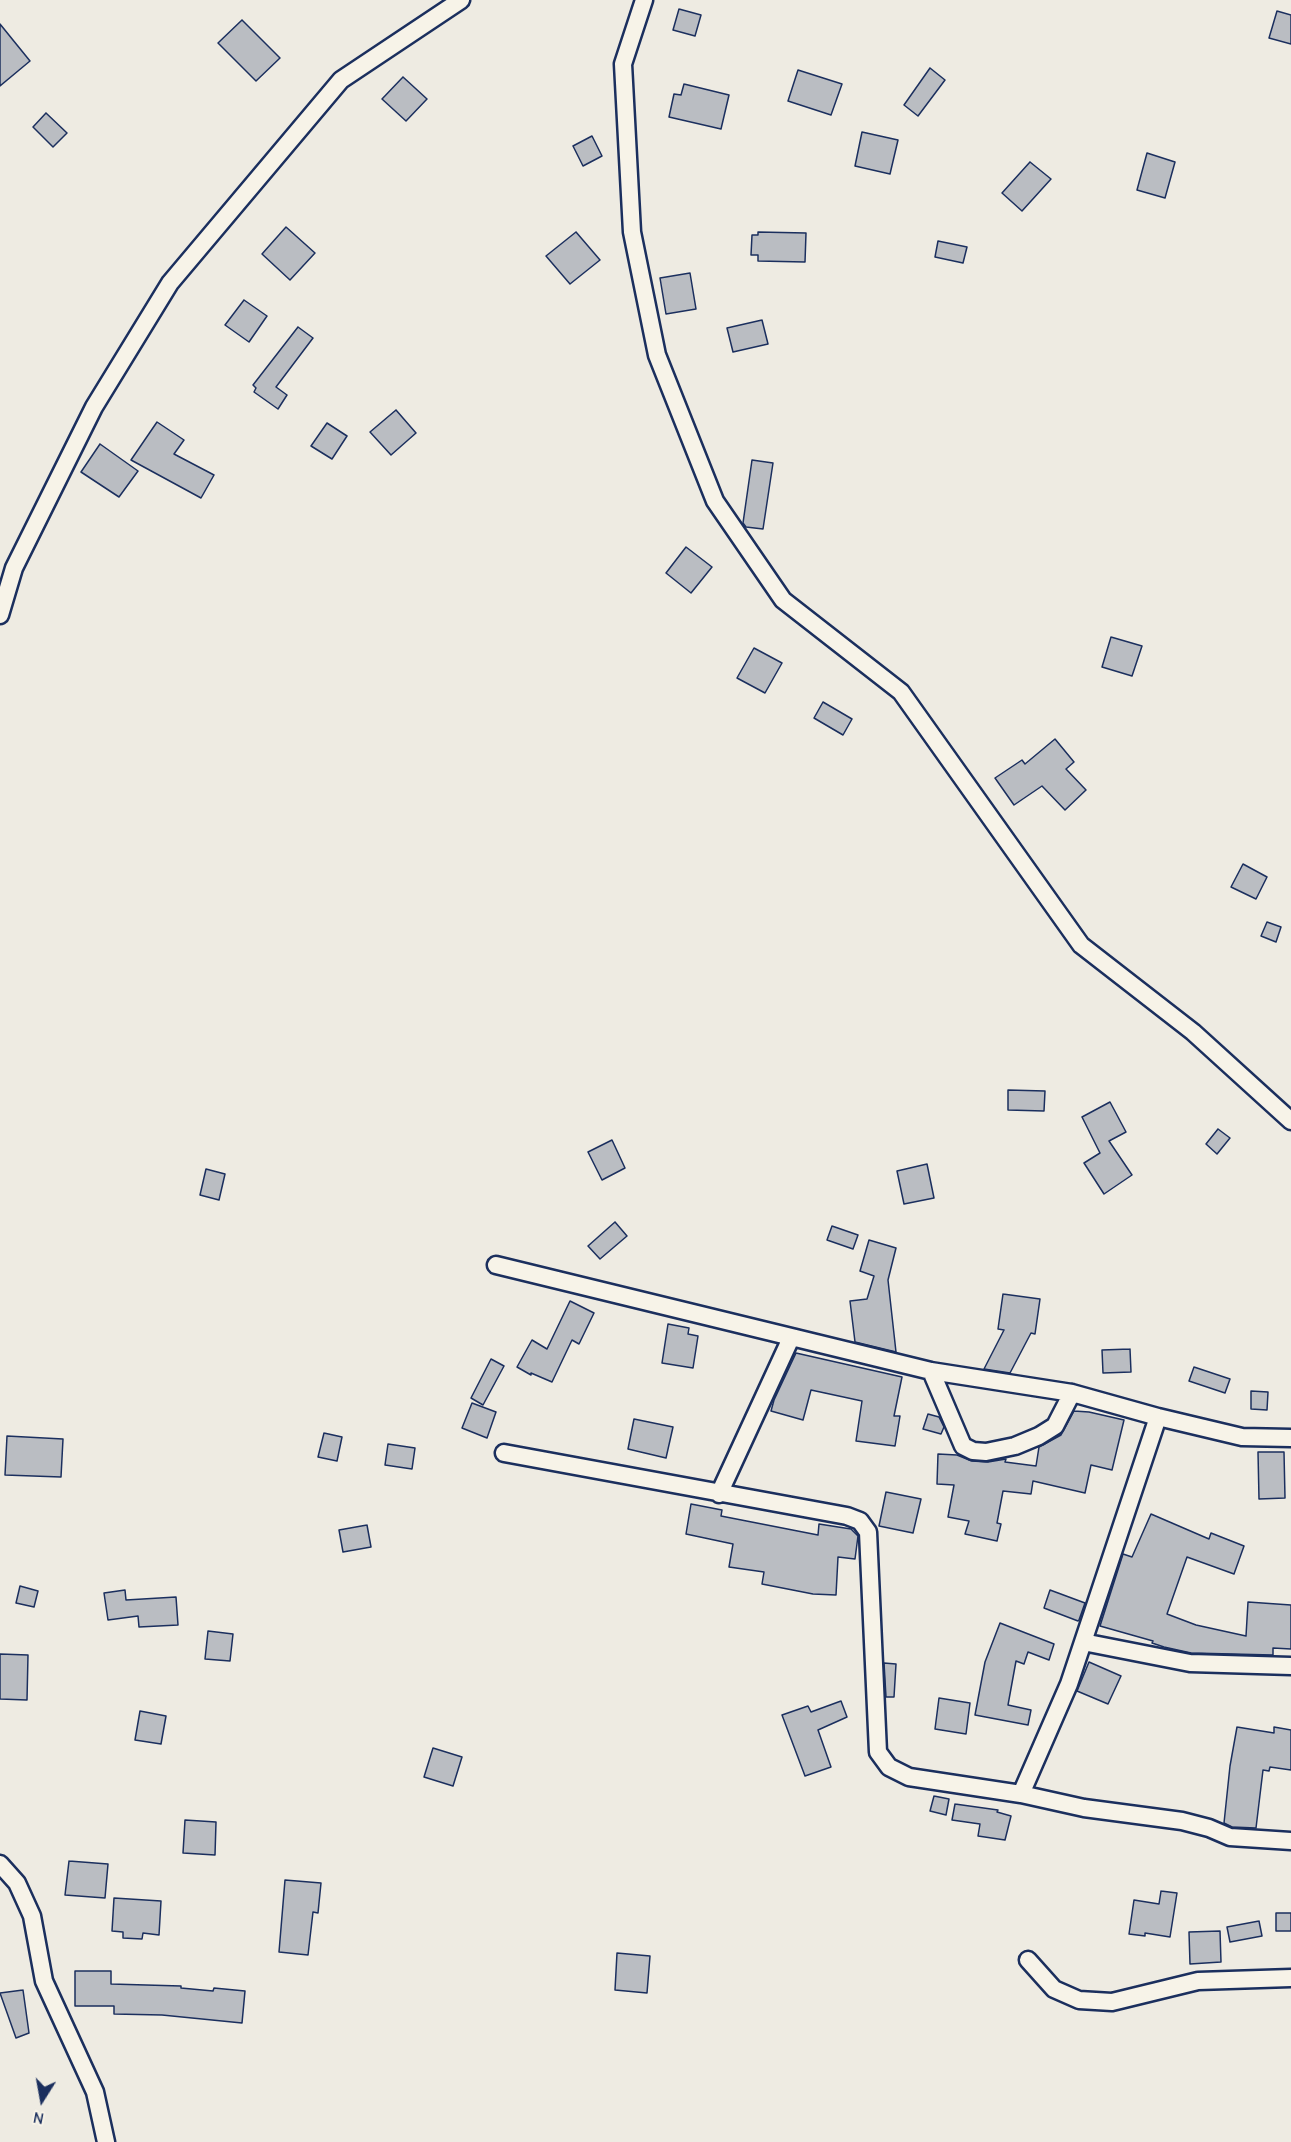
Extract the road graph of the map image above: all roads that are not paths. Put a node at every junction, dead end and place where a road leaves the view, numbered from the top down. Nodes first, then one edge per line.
1 (461, 0) edge
2 (644, 0) edge
3 (0, 615) edge
4 (1291, 1120) edge
5 (496, 1265) dead end
6 (791, 1338) junction
7 (931, 1371) junction
8 (1072, 1394) junction
9 (1158, 1417) junction
10 (1291, 1438) edge
11 (504, 1453) dead end
12 (719, 1494) junction
13 (1083, 1642) junction
14 (1291, 1666) edge
15 (1022, 1794) junction
16 (1291, 1841) edge
17 (0, 1864) edge
18 (1028, 1960) dead end
19 (1291, 1978) edge
20 (106, 2142) edge

1 - 3 street
2 - 4 street
5 - 6 street
6 - 7 street
6 - 12 street
7 - 8 street
7 - 8 street
8 - 9 street
9 - 10 street
9 - 13 street
11 - 12 street
12 - 15 street
13 - 14 street
13 - 15 street
15 - 16 street
17 - 20 street
18 - 19 street

